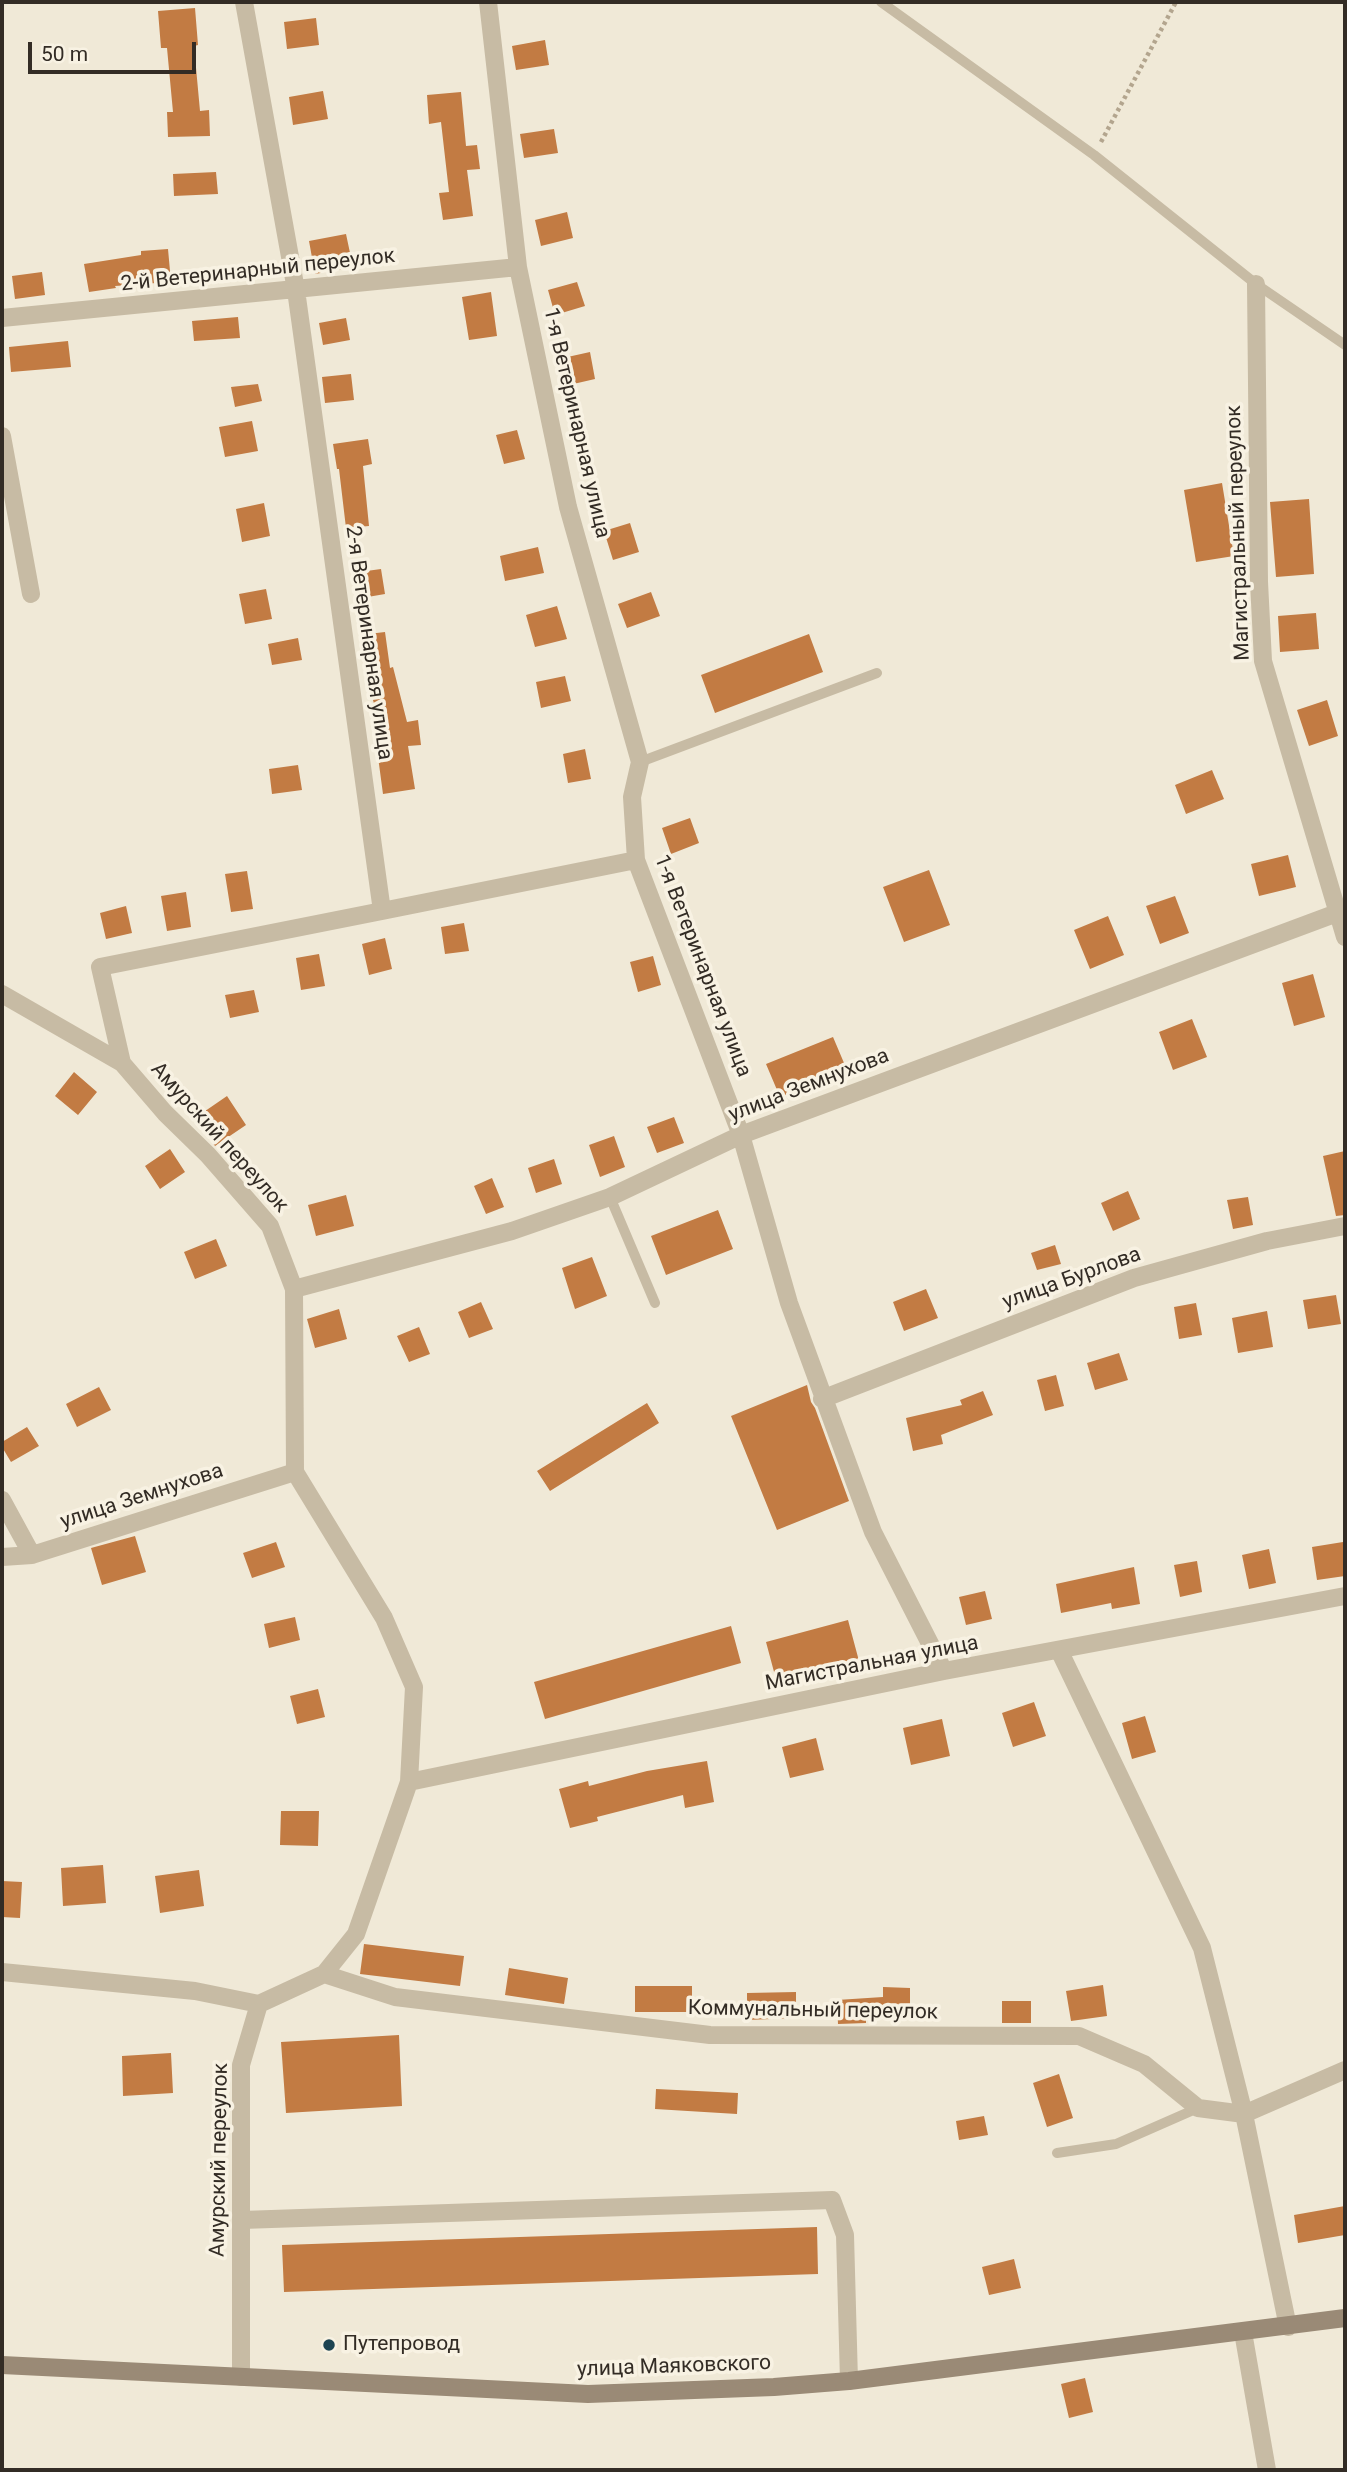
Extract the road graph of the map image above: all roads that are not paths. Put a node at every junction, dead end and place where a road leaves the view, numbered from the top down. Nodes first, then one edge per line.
1 (244, 2) edge
2 (488, 2) edge
3 (881, 2) edge
4 (518, 267) junction
5 (1256, 284) junction
6 (296, 290) junction
7 (2, 318) edge
8 (1345, 345) edge
9 (2, 436) edge
10 (31, 594) dead end
11 (877, 673) dead end
12 (640, 762) junction
13 (636, 860) junction
14 (382, 911) junction
15 (1338, 913) junction
16 (1345, 937) edge
17 (2, 994) edge
18 (122, 1063) junction
19 (741, 1135) junction
20 (610, 1196) junction
21 (1345, 1226) edge
22 (294, 1289) junction
23 (654, 1303) dead end
24 (822, 1399) junction
25 (295, 1472) junction
26 (2, 1500) edge
27 (32, 1555) junction
28 (2, 1557) edge
29 (1345, 1596) edge
30 (1059, 1650) junction
31 (944, 1671) junction
32 (409, 1782) junction
33 (2, 1972) edge
34 (324, 1974) junction
35 (259, 2004) junction
36 (1345, 2070) edge
37 (1198, 2108) junction
38 (1244, 2114) junction
39 (1057, 2152) dead end
40 (242, 2220) junction
41 (1345, 2318) edge
42 (1288, 2327) junction
43 (1243, 2332) junction
44 (2, 2365) edge
45 (242, 2377) junction
46 (849, 2381) junction
47 (1267, 2470) edge

1 - 6 street, 2-я Ветеринарная улица
2 - 4 street, 1-я Ветеринарная улица
3 - 5 lane
4 - 6 street, 2-й Ветеринарный переулок
4 - 12 street, 1-я Ветеринарная улица
5 - 8 lane
5 - 15 street, Магистральный переулок
6 - 7 street, 2-й Ветеринарный переулок
6 - 14 street, 2-я Ветеринарная улица
9 - 10 street
11 - 12 lane
12 - 13 street, 1-я Ветеринарная улица
13 - 14 street
13 - 19 street, 1-я Ветеринарная улица
14 - 18 street
15 - 16 street, Магистральный переулок
15 - 19 street, улица Земнухова
17 - 18 street, Амурский переулок
18 - 22 street, Амурский переулок
19 - 20 street, улица Земнухова
19 - 24 street, 1-я Ветеринарная улица
20 - 22 street, улица Земнухова
20 - 23 lane
21 - 24 street, улица Бурлова
22 - 25 street, Амурский переулок
24 - 31 street, 1-я Ветеринарная улица
25 - 27 street, улица Земнухова
25 - 32 street
26 - 27 street
27 - 28 street, улица Земнухова
29 - 30 street, Магистральная улица
30 - 31 street, Магистральная улица
30 - 38 street
31 - 32 street, Магистральная улица
32 - 34 street
33 - 35 street
34 - 35 street
34 - 37 street, Коммунальный переулок
35 - 40 street, Амурский переулок
36 - 38 street
37 - 38 street
37 - 39 lane
38 - 42 street
40 - 45 street, Амурский переулок
40 - 46 street
41 - 42 main road, улица Маяковского
42 - 43 main road, улица Маяковского
43 - 46 main road, улица Маяковского
43 - 47 street
44 - 45 main road, улица Маяковского
45 - 46 main road, улица Маяковского

